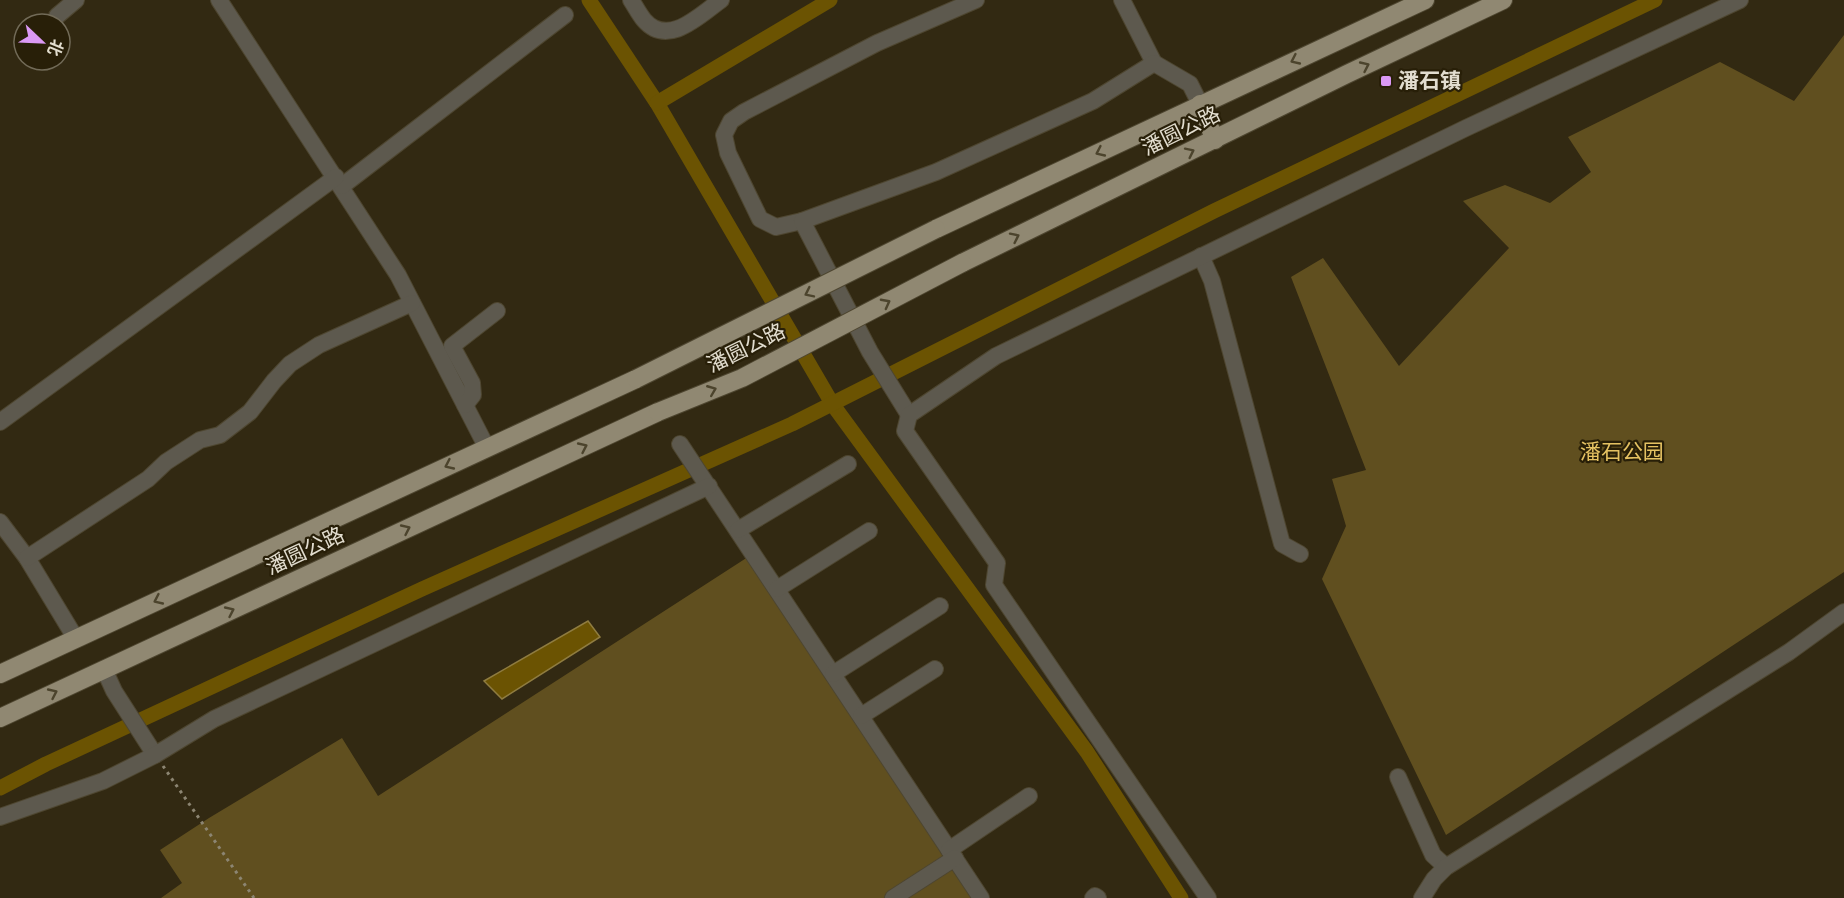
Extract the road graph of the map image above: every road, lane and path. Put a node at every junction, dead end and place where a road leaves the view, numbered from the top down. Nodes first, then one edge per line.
1 (76, 0) edge
2 (219, 0) edge
3 (631, 0) edge
4 (721, 0) edge
5 (976, 0) edge
6 (1122, 0) edge
7 (1425, 0) edge
8 (1503, 0) edge
9 (1740, 0) edge
10 (62, 12) edge
11 (565, 15) dead end
12 (1154, 63) junction
13 (1200, 104) junction
14 (1215, 140) junction
15 (339, 182) junction
16 (802, 221) junction
17 (1201, 256) junction
18 (412, 303) junction
19 (497, 312) dead end
20 (465, 405) junction
21 (906, 410) junction
22 (0, 422) edge
23 (680, 444) dead end
24 (487, 448) junction
25 (848, 464) dead end
26 (707, 483) junction
27 (0, 522) edge
28 (738, 530) junction
29 (869, 531) dead end
30 (1300, 554) dead end
31 (27, 558) junction
32 (777, 589) junction
33 (940, 606) dead end
34 (1844, 612) edge
35 (76, 639) junction
36 (104, 669) junction
37 (935, 669) dead end
38 (833, 674) junction
39 (0, 675) edge
40 (861, 717) junction
41 (0, 718) edge
42 (153, 752) junction
43 (1398, 777) dead end
44 (1029, 796) dead end
45 (0, 817) edge
46 (952, 854) junction
47 (1446, 867) junction
48 (254, 898) edge
49 (893, 898) edge
50 (981, 898) edge
51 (1093, 898) edge
52 (1098, 898) edge
53 (1208, 898) edge
54 (1422, 898) edge

1 - 10 street
2 - 15 street
3 - 4 street
5 - 16 street
6 - 12 street
7 -> 13 main road, 潘圆公路
14 -> 8 main road, 潘圆公路
9 - 17 street
11 - 15 street
12 - 13 street
12 - 16 street
13 - 14 main road
13 -> 24 main road, 潘圆公路, bridge
36 -> 14 main road, 潘圆公路, bridge
15 - 18 street
15 - 22 street
16 - 21 street
17 - 21 street
17 - 30 street
18 - 20 street
18 - 31 street
19 - 20 street
20 - 24 street
21 - 53 street
23 - 26 street
24 -> 35 main road, 潘圆公路
25 - 28 street
26 - 28 street
26 - 42 street
27 - 31 street
28 - 32 street
29 - 32 street
31 - 35 street
32 - 38 street
33 - 38 street
34 - 47 street
35 - 39 main road, 潘圆公路
41 -> 36 main road, 潘圆公路
36 - 42 street
37 - 40 street
38 - 40 street
40 - 46 street
42 - 45 street
42 - 48 path
43 - 47 street
44 - 46 street
46 - 49 street
46 - 50 street
47 - 54 street
51 - 52 street

